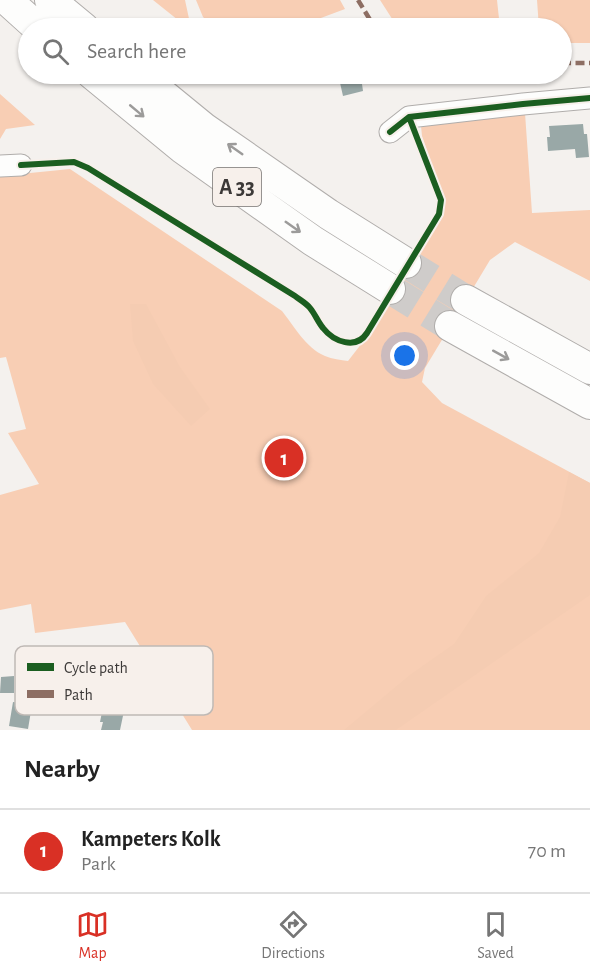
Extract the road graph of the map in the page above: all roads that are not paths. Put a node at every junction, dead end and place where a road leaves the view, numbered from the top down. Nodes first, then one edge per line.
1 (7, 0) edge
2 (50, 0) edge
3 (27, 18) edge
4 (72, 18) edge
5 (104, 84) edge
6 (150, 84) edge
7 (590, 98) edge
8 (390, 132) dead end
9 (406, 263) tunnel mouth
10 (390, 289) tunnel mouth
11 (466, 300) tunnel mouth
12 (450, 326) tunnel mouth
13 (590, 369) edge
14 (590, 404) edge

1 - 3 highway
2 - 4 highway
5 -> 10 highway, A 33
9 -> 6 highway, A 33
7 - 8 street
11 - 13 highway
12 -> 14 highway

